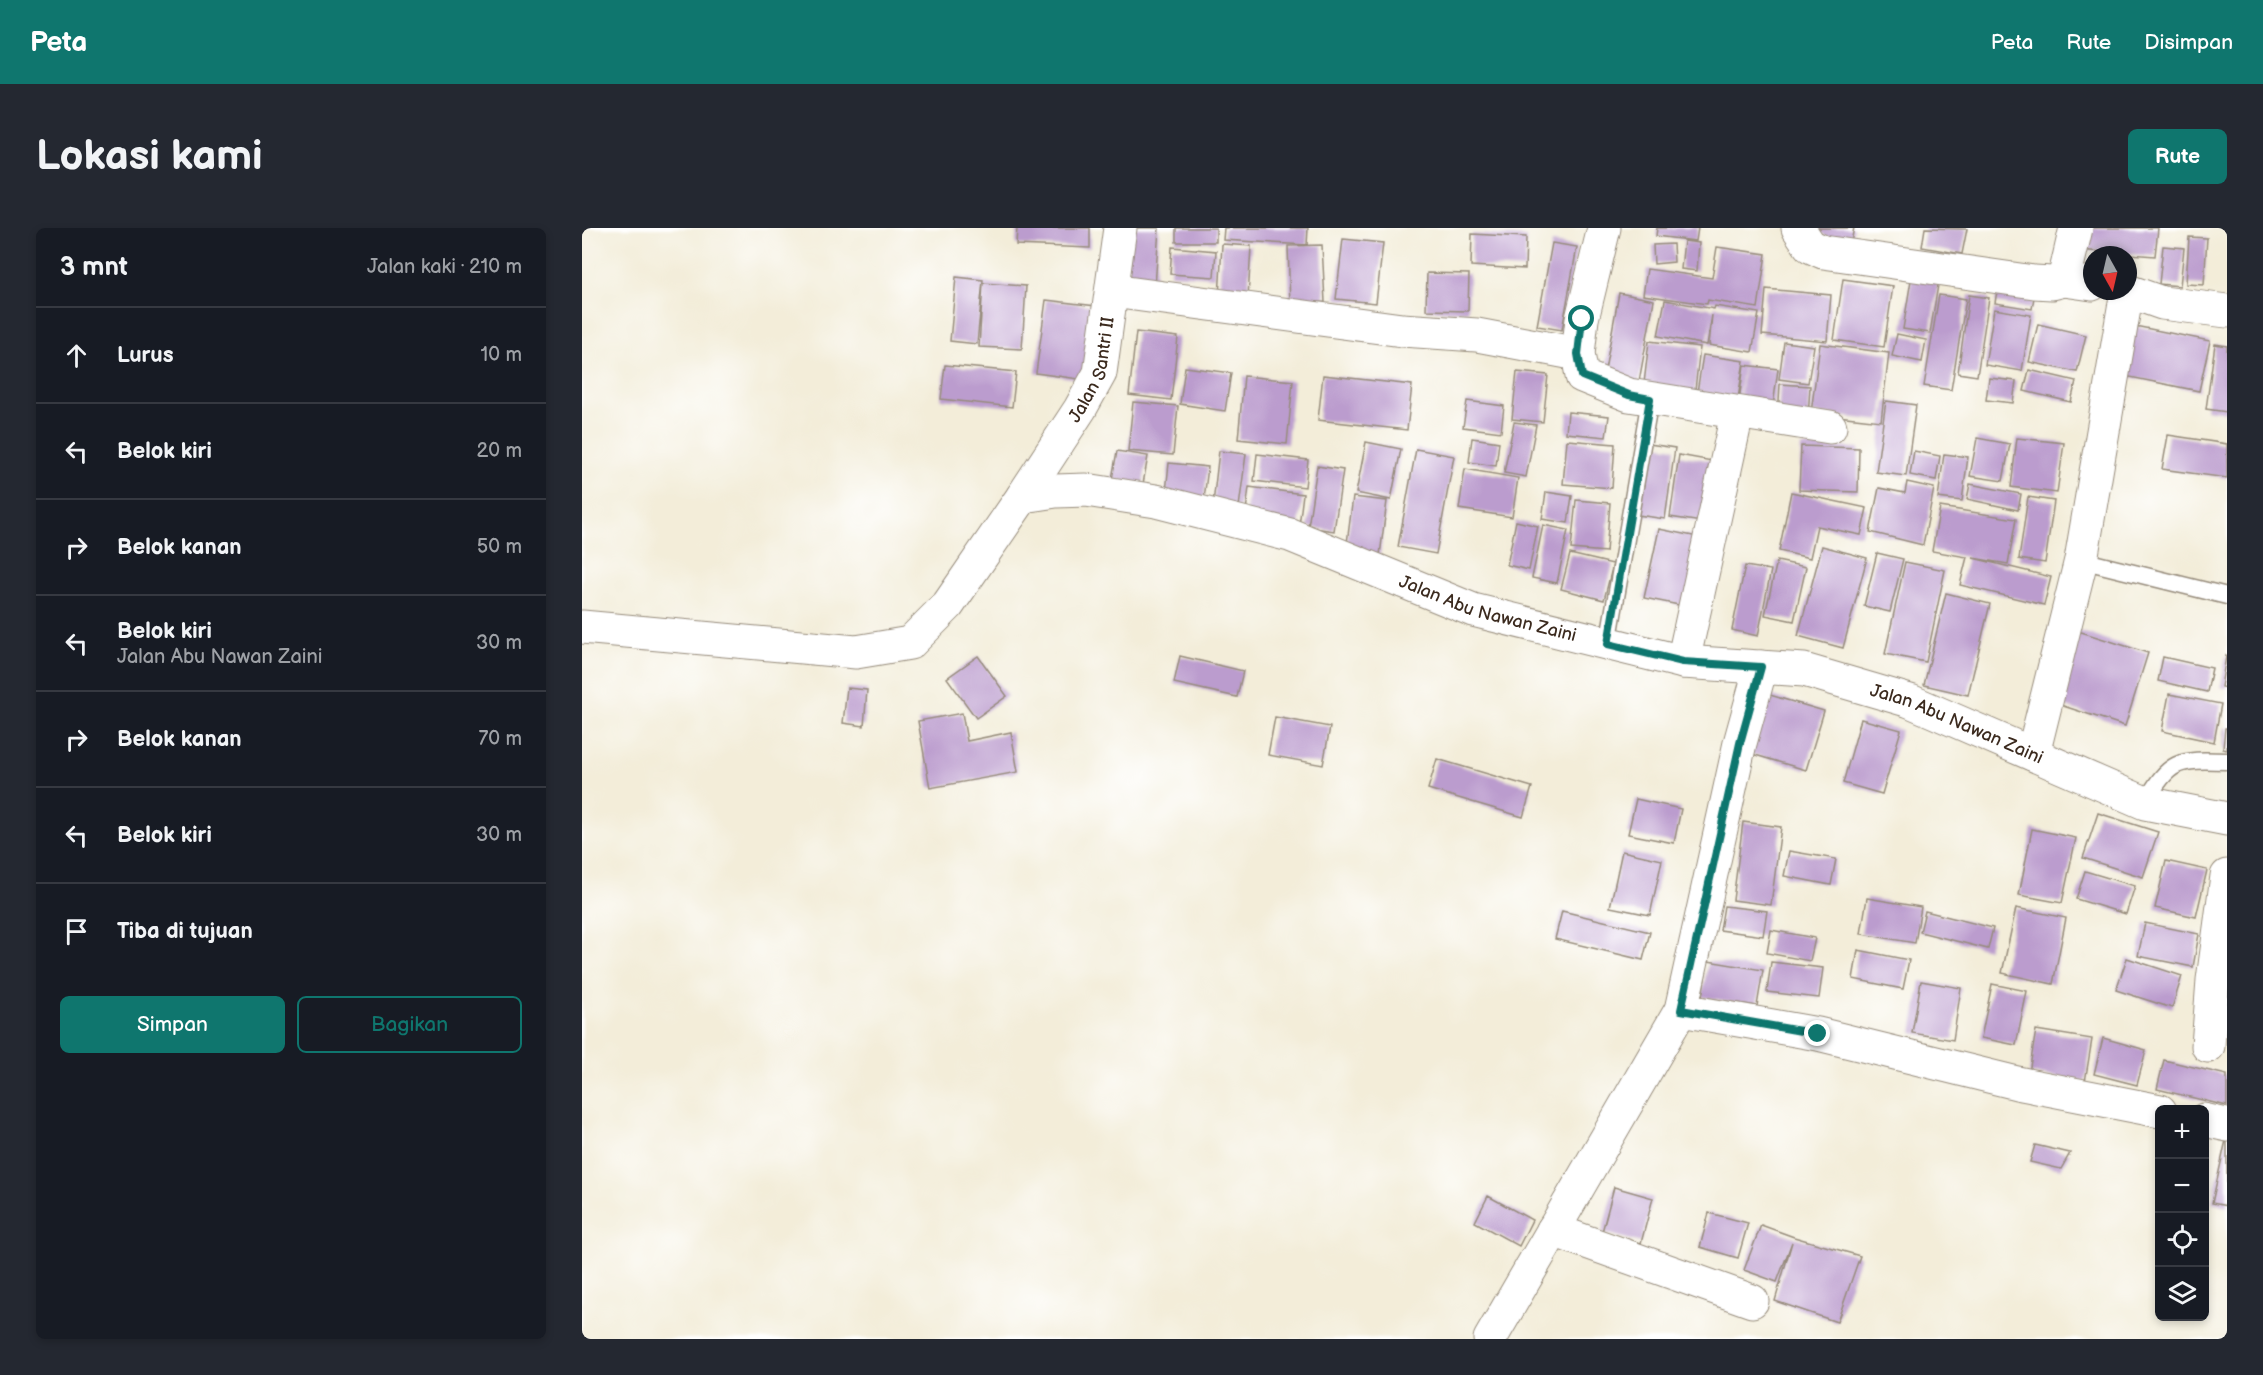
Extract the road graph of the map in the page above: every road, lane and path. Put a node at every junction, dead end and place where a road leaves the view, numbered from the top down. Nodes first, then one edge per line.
1 (1120, 228) edge
2 (1604, 228) edge
3 (1798, 228) edge
4 (2076, 228) edge
5 (2078, 282) edge
6 (1112, 291) junction
7 (2137, 294) edge
8 (2125, 300) edge
9 (2227, 311) edge
10 (1578, 354) junction
11 (1650, 399) junction
12 (1737, 414) junction
13 (1830, 427) dead end
14 (1023, 496) junction
15 (2081, 560) junction
16 (2227, 596) edge
17 (582, 627) edge
18 (1608, 644) junction
19 (1683, 662) junction
20 (1761, 667) junction
21 (2032, 754) junction
22 (2227, 761) edge
23 (2145, 803) junction
24 (2227, 819) edge
25 (2227, 876) edge
26 (1681, 1010) junction
27 (2208, 1046) dead end
28 (2155, 1110) edge
29 (2209, 1121) edge
30 (2227, 1125) edge
31 (1553, 1230) junction
32 (1752, 1301) dead end
33 (1490, 1339) edge

1 - 6 street, Jalan Santri II
2 - 10 street
3 - 5 street
4 - 5 street
6 - 10 street
6 - 14 street, Jalan Santri II
7 - 9 street
8 - 15 street
10 - 11 street
11 - 12 street
11 - 18 lane
12 - 13 street
12 - 19 street
14 - 17 street, Jalan Santri II
14 - 18 street, Jalan Abu Nawan Zaini
15 - 16 lane
15 - 21 street
18 - 19 street, Jalan Abu Nawan Zaini
19 - 20 street, Jalan Abu Nawan Zaini
20 - 21 street, Jalan Abu Nawan Zaini
20 - 26 street
21 - 23 street, Jalan Abu Nawan Zaini
22 - 23 lane
23 - 24 street, Jalan Abu Nawan Zaini
25 - 27 street
26 - 28 street
26 - 31 street
29 - 30 street
31 - 32 street
31 - 33 street

